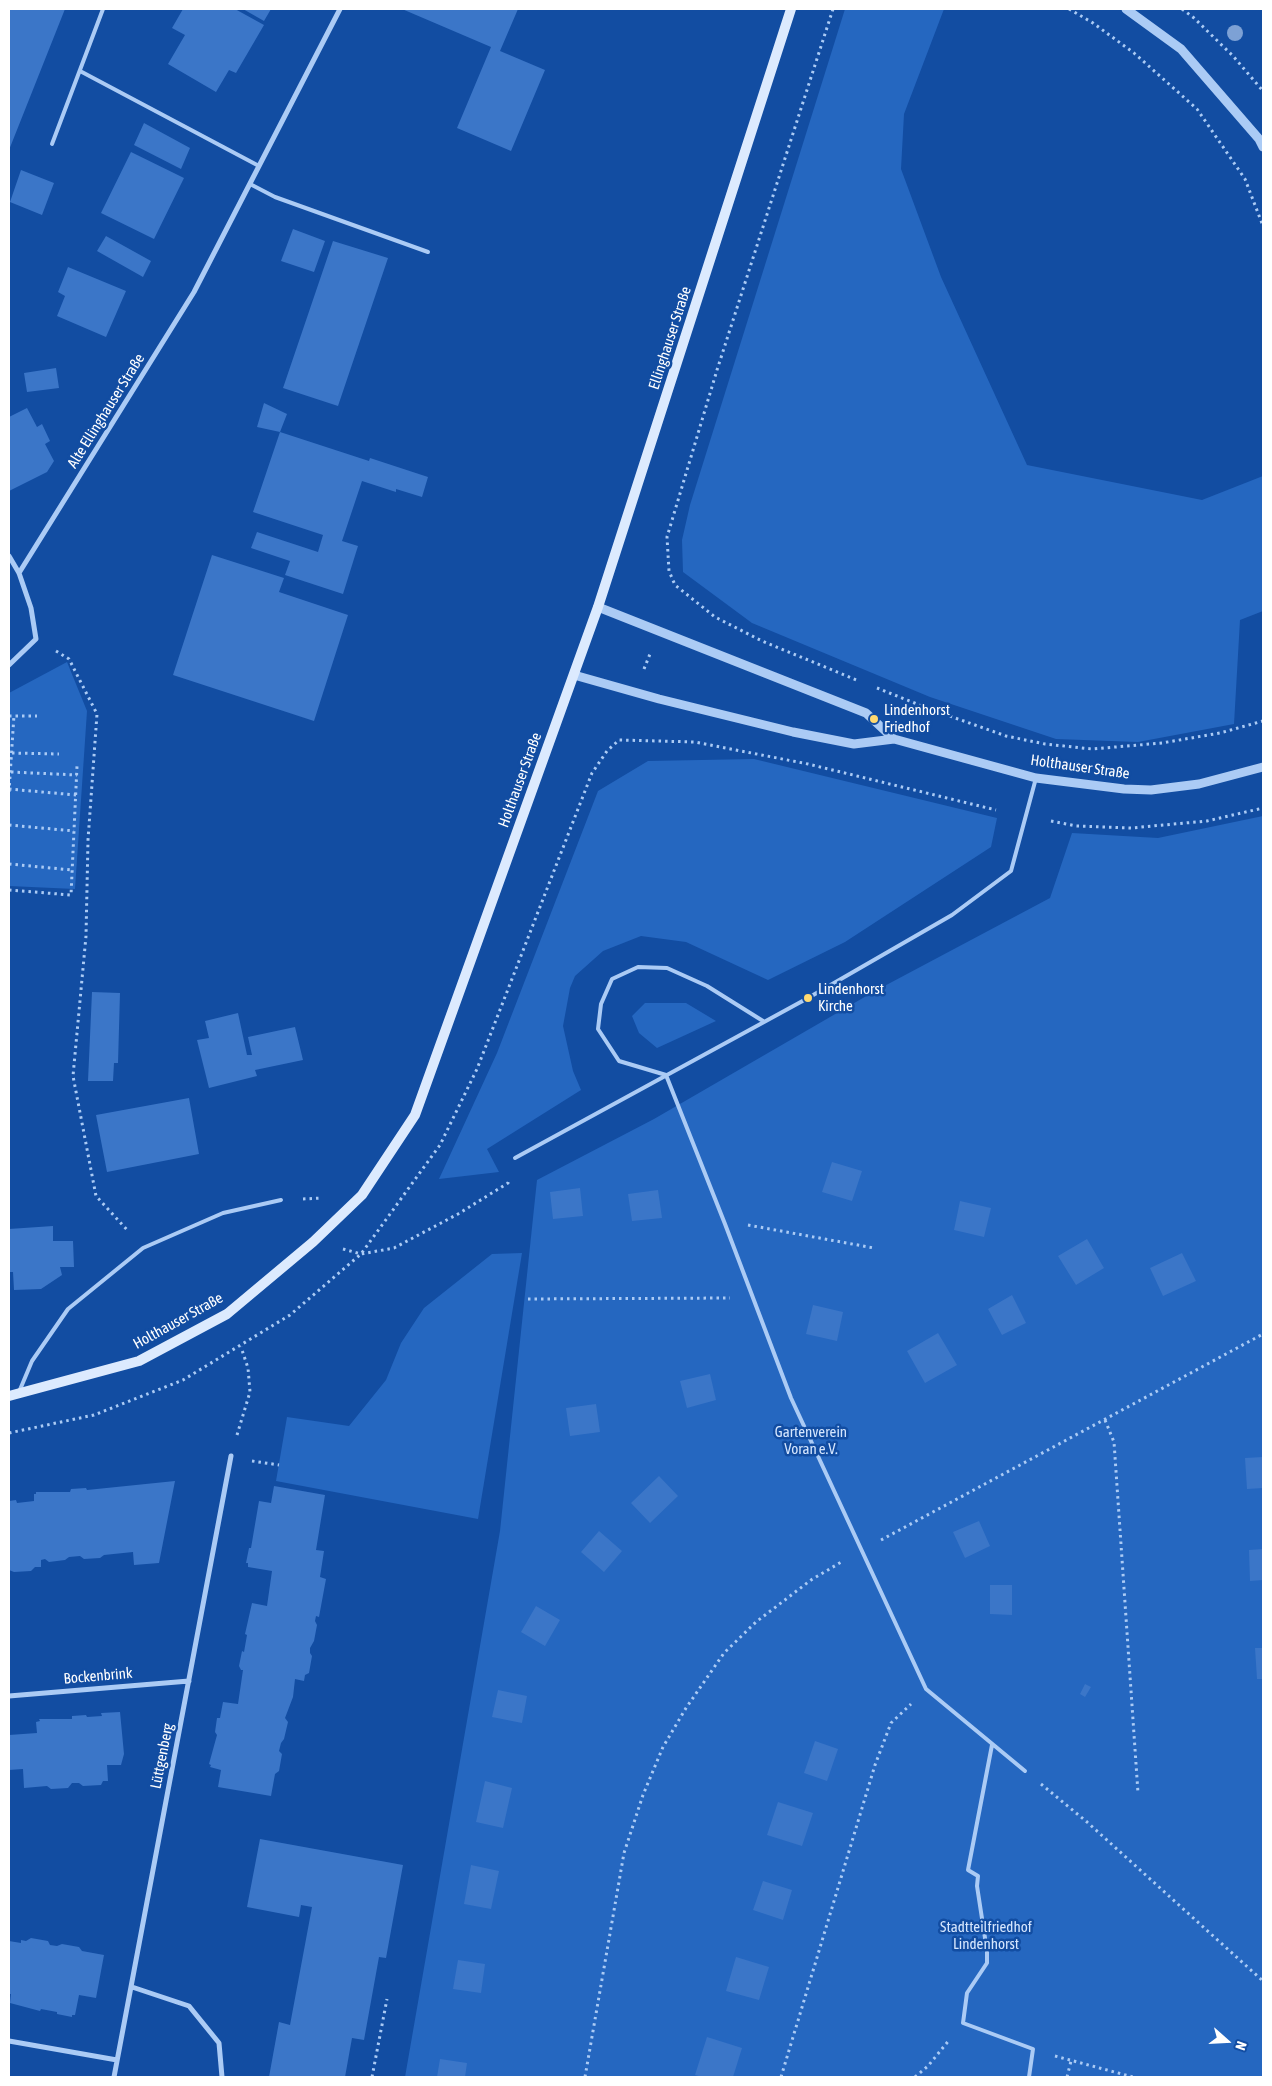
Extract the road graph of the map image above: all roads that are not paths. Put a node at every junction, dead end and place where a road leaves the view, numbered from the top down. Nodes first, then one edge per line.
1 (103, 9) edge
2 (340, 9) edge
3 (791, 9) edge
4 (1126, 9) edge
5 (80, 71) junction
6 (52, 144) dead end
7 (1263, 147) edge
8 (259, 166) junction
9 (250, 184) junction
10 (428, 252) dead end
11 (9, 556) edge
12 (19, 573) junction
13 (598, 607) junction
14 (9, 665) edge
15 (574, 675) junction
16 (894, 739) junction
17 (1263, 767) edge
18 (1036, 778) junction
19 (763, 1021) junction
20 (666, 1074) junction
21 (515, 1158) road end
22 (280, 1200) dead end
23 (14, 1396) edge
24 (231, 1456) road end
25 (188, 1681) junction
26 (9, 1696) edge
27 (992, 1746) junction
28 (1025, 1771) road end
29 (132, 1987) junction
30 (9, 2041) edge
31 (117, 2060) junction
32 (114, 2077) edge
33 (222, 2077) edge
34 (1029, 2077) edge

1 - 5 lane
2 - 8 street, Alte Ellinghauser Straße
3 - 13 main road, Ellinghauser Straße
4 - 7 street
5 - 6 lane
5 - 8 lane
8 - 9 street, Alte Ellinghauser Straße
9 - 10 lane
9 - 12 street, Alte Ellinghauser Straße
11 - 12 street
12 - 14 street
13 - 15 main road, Ellinghauser Straße
13 - 16 street, Holthauser Straße
15 - 16 street, Holthauser Straße
15 - 23 main road, Holthauser Straße
16 - 18 street, Holthauser Straße
17 - 18 street, Holthauser Straße
18 - 19 lane
19 - 20 lane
19 - 20 lane
20 - 21 lane
20 - 27 lane
22 - 23 lane
24 - 25 street, Lüttgenberg
25 - 26 street, Bockenbrink
25 - 29 street, Lüttgenberg
27 - 28 lane
27 - 34 lane
29 - 31 street, Lüttgenberg
29 - 33 street
30 - 31 street
31 - 32 street, Lüttgenberg

